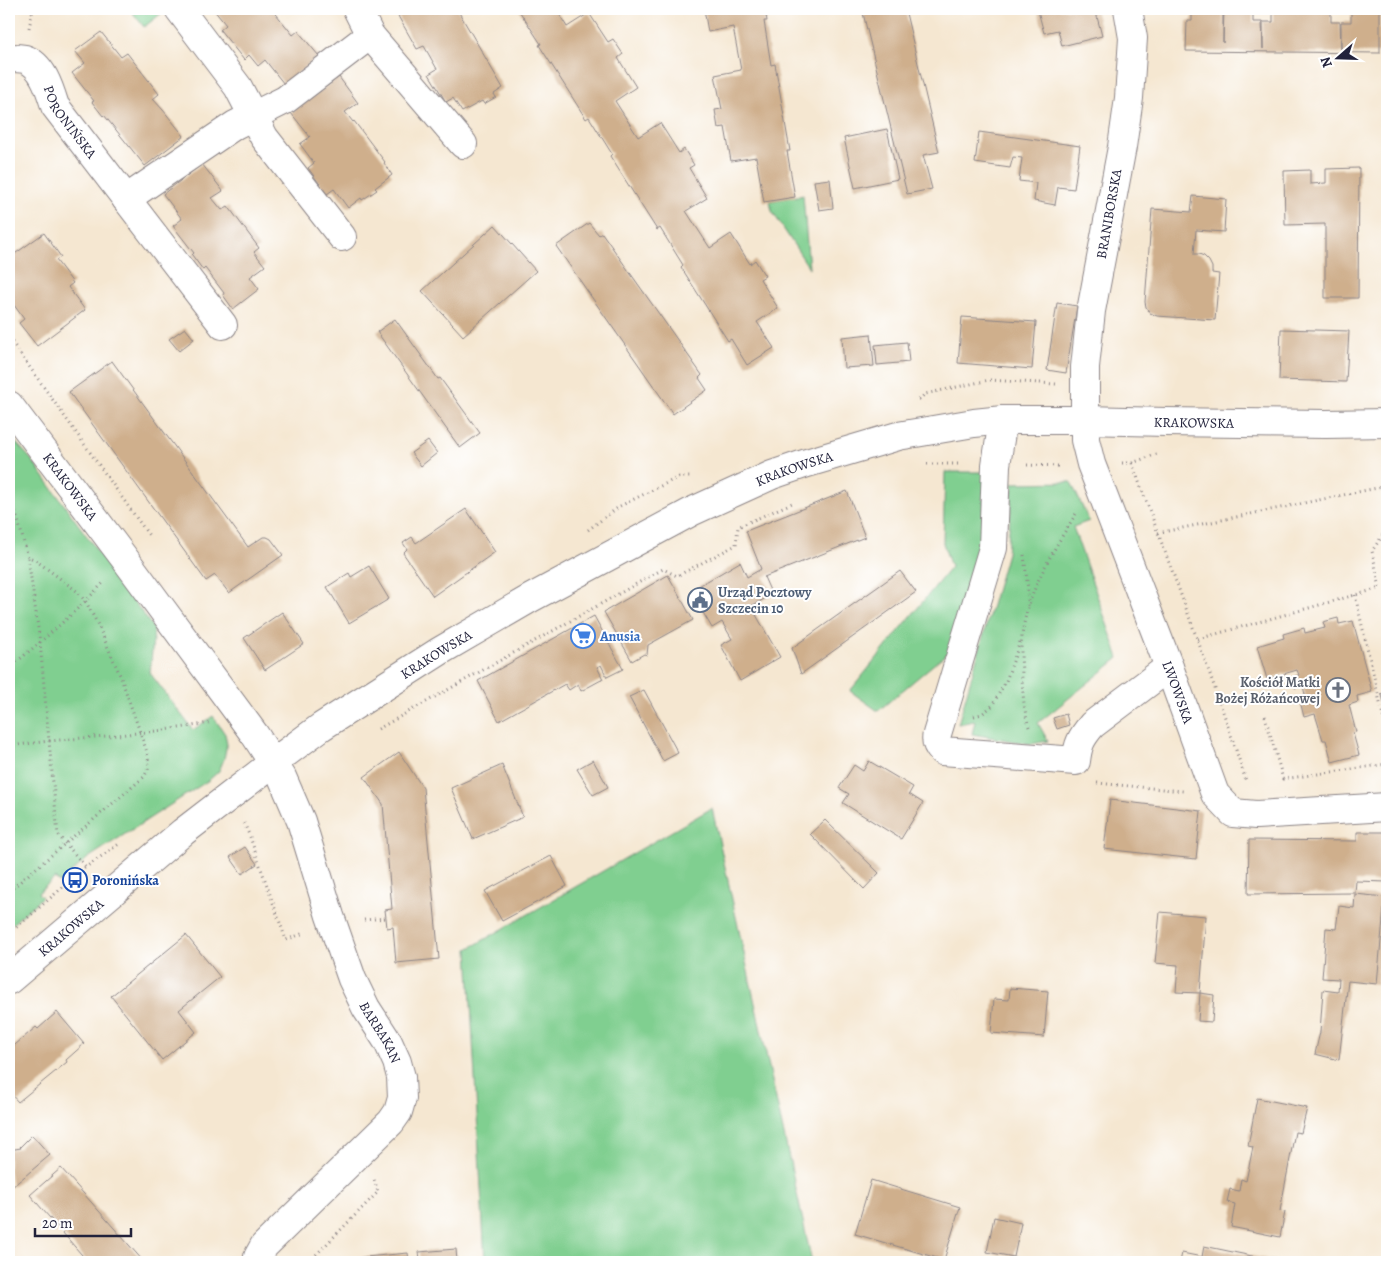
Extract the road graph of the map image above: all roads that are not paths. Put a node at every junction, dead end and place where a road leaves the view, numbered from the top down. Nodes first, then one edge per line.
1 (179, 9) edge
2 (357, 9) edge
3 (1128, 9) edge
4 (370, 35) junction
5 (9, 58) edge
6 (253, 116) junction
7 (463, 144) dead end
8 (126, 199) junction
9 (342, 237) dead end
10 (223, 325) dead end
11 (9, 405) edge
12 (1003, 420) junction
13 (1085, 420) junction
14 (1387, 423) edge
15 (1169, 667) junction
16 (274, 762) junction
17 (1387, 807) edge
18 (9, 980) edge
19 (257, 1262) edge

1 - 6 street
2 - 4 street
3 - 13 street, BRANIBORSKA
4 - 6 street
4 - 7 street
5 - 8 street, PORONIŃSKA
6 - 8 street
6 - 9 street
8 - 10 street, PORONIŃSKA
11 - 16 street, KRAKOWSKA
12 - 13 street, KRAKOWSKA
12 - 15 street
12 - 16 street, KRAKOWSKA
13 - 14 street, KRAKOWSKA
13 - 15 street, LWOWSKA
15 - 17 street, LWOWSKA
16 - 18 street, KRAKOWSKA
16 - 19 street, BARBAKAN

